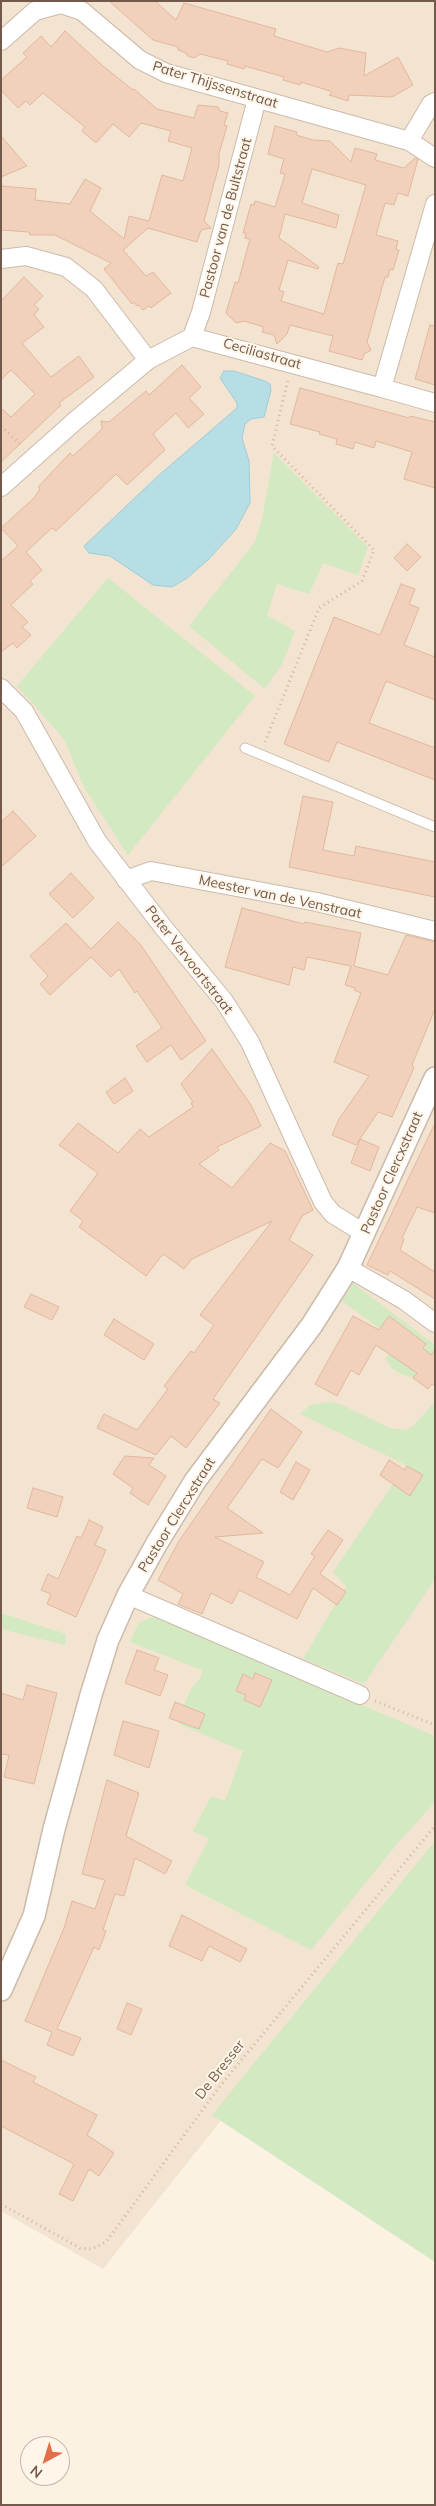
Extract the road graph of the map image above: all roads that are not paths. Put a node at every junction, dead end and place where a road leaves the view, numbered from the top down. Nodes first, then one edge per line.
1 (1, 40) edge
2 (258, 99) junction
3 (435, 102) edge
4 (409, 141) junction
5 (435, 158) edge
6 (435, 204) edge
7 (1, 259) edge
8 (192, 337) junction
9 (148, 360) junction
10 (382, 388) junction
11 (435, 403) edge
12 (1, 487) edge
13 (1, 688) edge
14 (245, 748) dead end
15 (435, 827) edge
16 (126, 880) junction
17 (435, 931) edge
18 (435, 1078) edge
19 (365, 1234) junction
20 (348, 1268) junction
21 (435, 1323) edge
22 (128, 1595) junction
23 (360, 1694) road end
24 (1, 1990) edge

1 - 2 street, Pater Thijssenstraat
2 - 4 street, Pater Thijssenstraat
2 - 8 street, Pastoor van de Bultstraat
3 - 4 street
4 - 5 street
6 - 10 street
7 - 9 street
8 - 9 street
8 - 10 street, Ceciliastraat
9 - 12 street
10 - 11 street, Ceciliastraat
13 - 16 street, Pater Vervoortstraat
14 - 15 lane
16 - 17 street, Meester van de Venstraat
16 - 19 street, Pater Vervoortstraat
18 - 19 street, Pastoor Clercxstraat
19 - 20 street, Pastoor Clercxstraat
20 - 21 street
20 - 22 street, Pastoor Clercxstraat
22 - 23 street
22 - 24 street, Pastoor Clercxstraat

